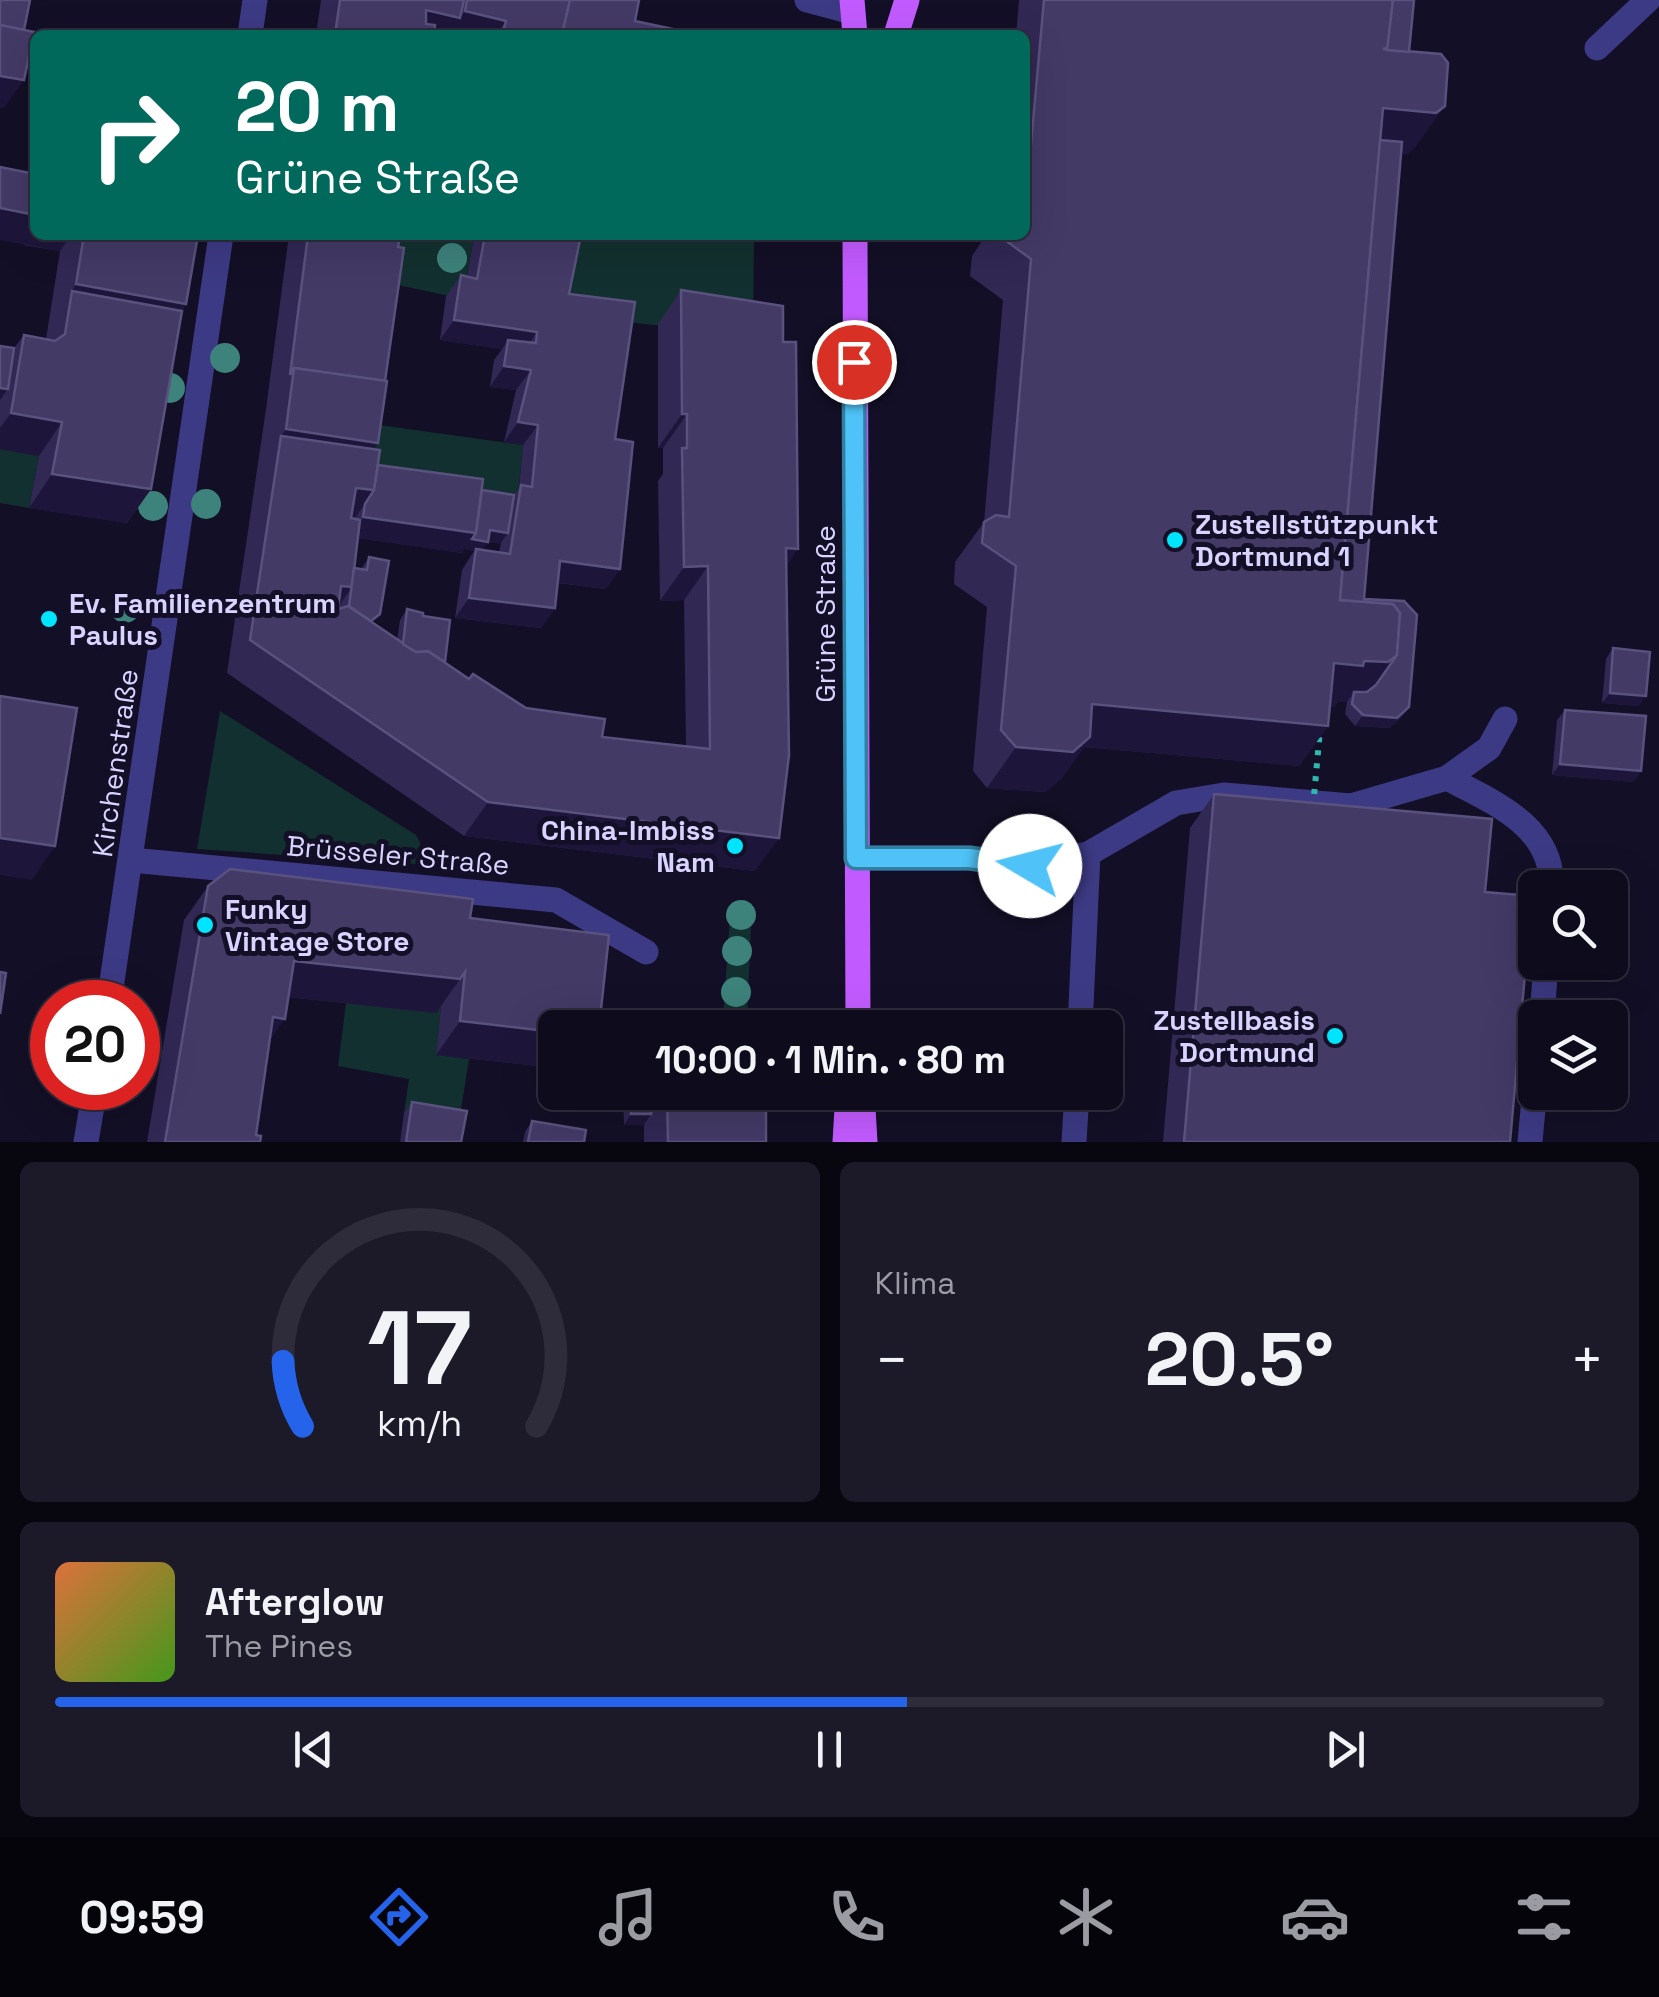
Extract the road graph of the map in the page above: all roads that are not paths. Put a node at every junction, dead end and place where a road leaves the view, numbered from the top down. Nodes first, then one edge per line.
1 (255, 0) edge
2 (808, 0) edge
3 (907, 0) edge
4 (1648, 0) edge
5 (853, 16) edge
6 (251, 30) edge
7 (898, 30) edge
8 (1597, 48) dead end
9 (220, 240) edge
10 (855, 240) edge
11 (1505, 719) dead end
12 (1448, 778) junction
13 (1088, 854) junction
14 (856, 858) junction
15 (131, 860) junction
16 (1552, 870) edge
17 (646, 952) dead end
18 (112, 980) edge
19 (856, 1010) edge
20 (1081, 1010) edge
21 (92, 1110) edge
22 (847, 1110) edge
23 (863, 1110) edge
24 (1076, 1110) edge
25 (1533, 1110) edge
26 (86, 1142) edge
27 (845, 1142) edge
28 (866, 1142) edge
29 (1074, 1142) edge
30 (1530, 1142) edge

1 - 6 street
2 - 5 street
3 - 7 main road
4 - 8 street
9 - 15 street, Kirchenstraße
10 - 14 main road, Grüne Straße
11 - 12 street
12 - 13 street
12 - 16 street
13 - 14 street
13 - 20 street
14 - 19 main road, Grüne Straße
15 - 17 street, Brüsseler Straße
15 - 18 street, Kirchenstraße
21 - 26 street
22 - 27 main road
23 - 28 main road
24 - 29 street
25 - 30 street

